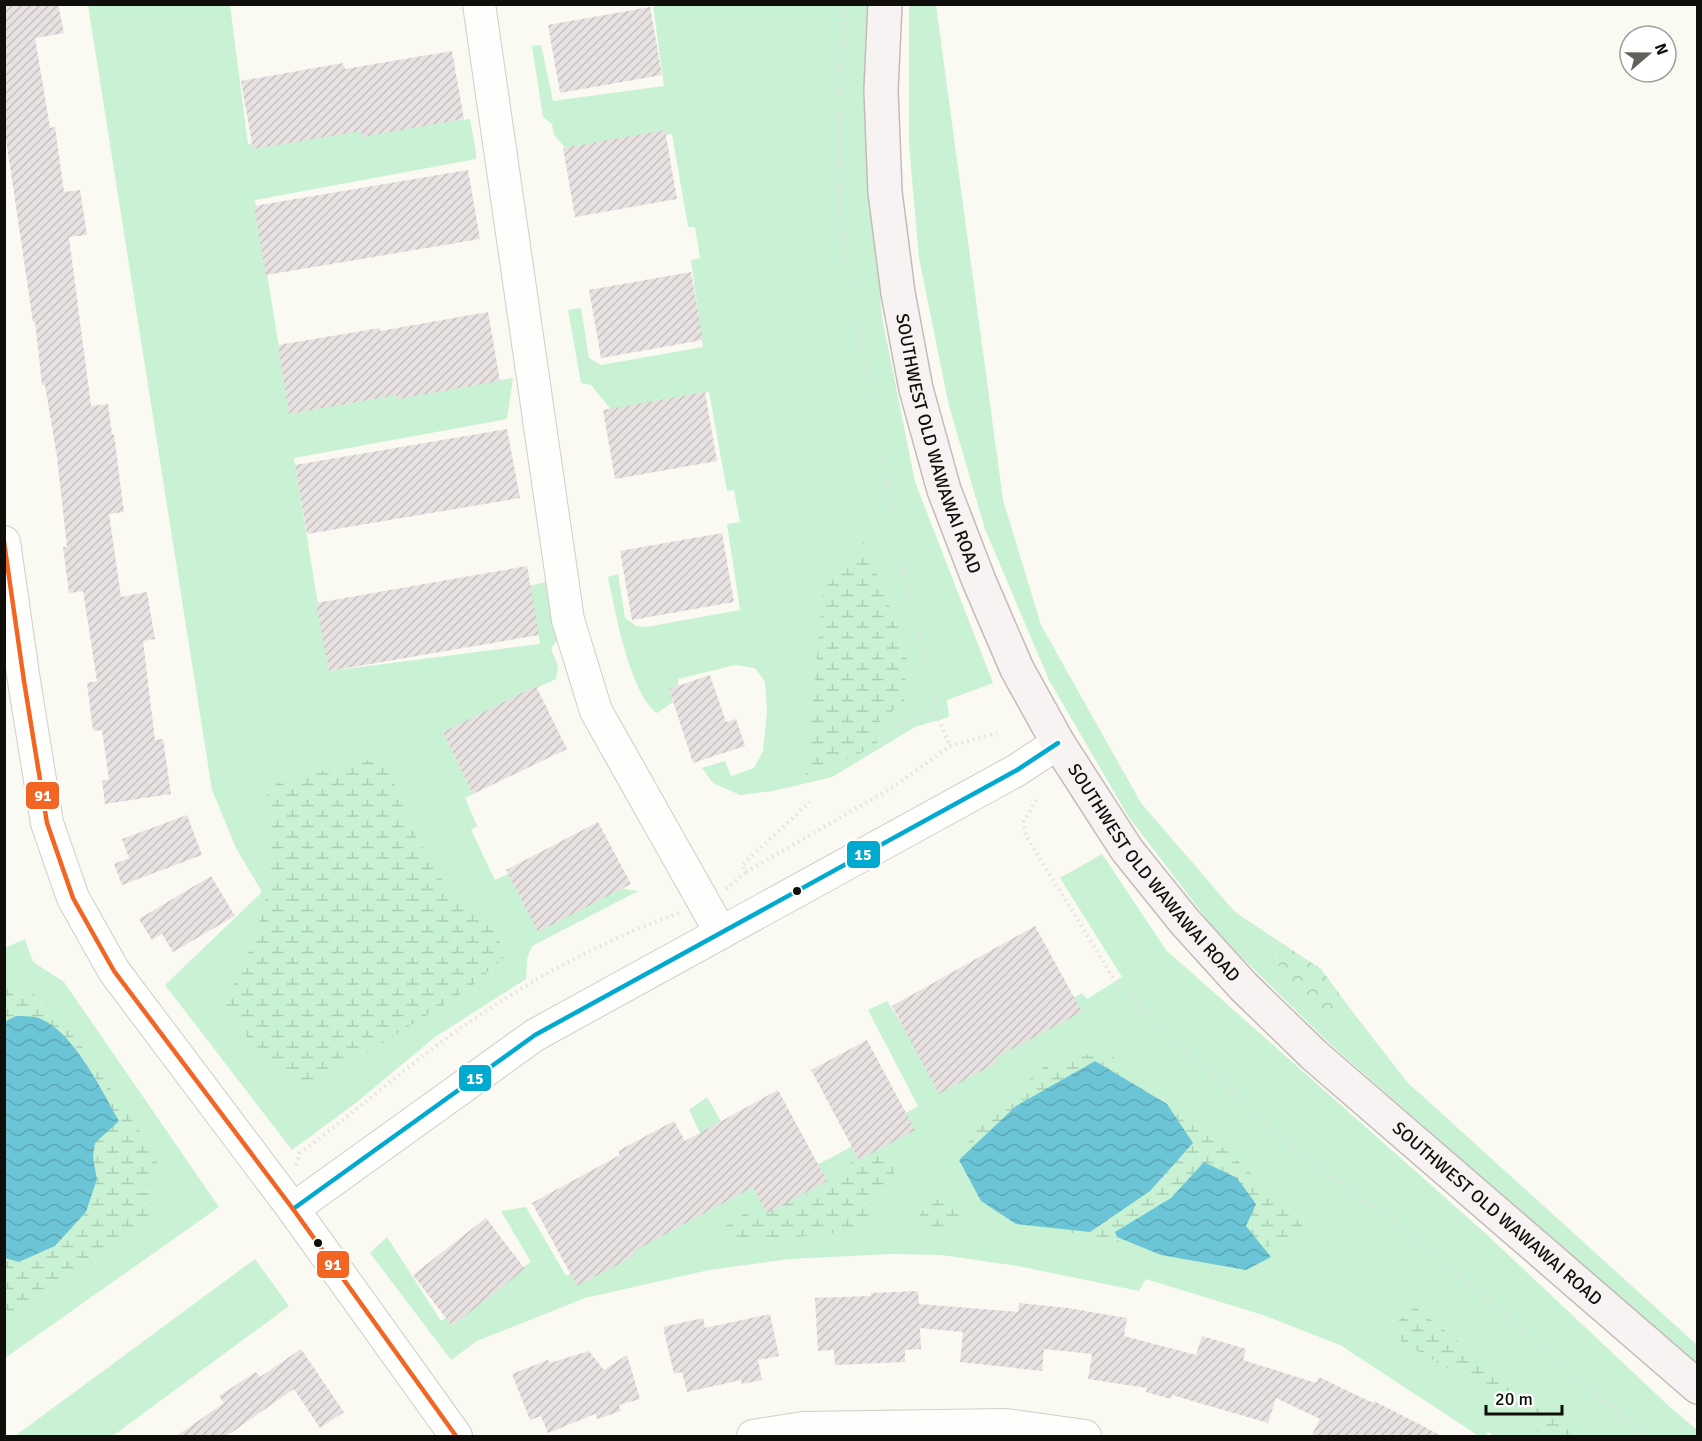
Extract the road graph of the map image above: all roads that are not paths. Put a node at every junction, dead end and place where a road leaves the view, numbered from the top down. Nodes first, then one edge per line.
1 (479, 4) edge
2 (885, 4) edge
3 (4, 542) edge
4 (14, 682) edge
5 (1059, 743) junction
6 (721, 933) junction
7 (293, 1209) junction
8 (1698, 1387) edge
9 (931, 1431) edge
10 (456, 1437) edge
11 (753, 1437) edge
12 (1085, 1437) edge

1 - 6 street
2 - 5 main road, SOUTHWEST OLD WAWAWAI ROAD
3 - 4 street
4 - 7 street
5 - 6 street
5 - 8 main road, SOUTHWEST OLD WAWAWAI ROAD
6 - 7 street
7 - 10 street
9 - 11 street
9 - 12 street

